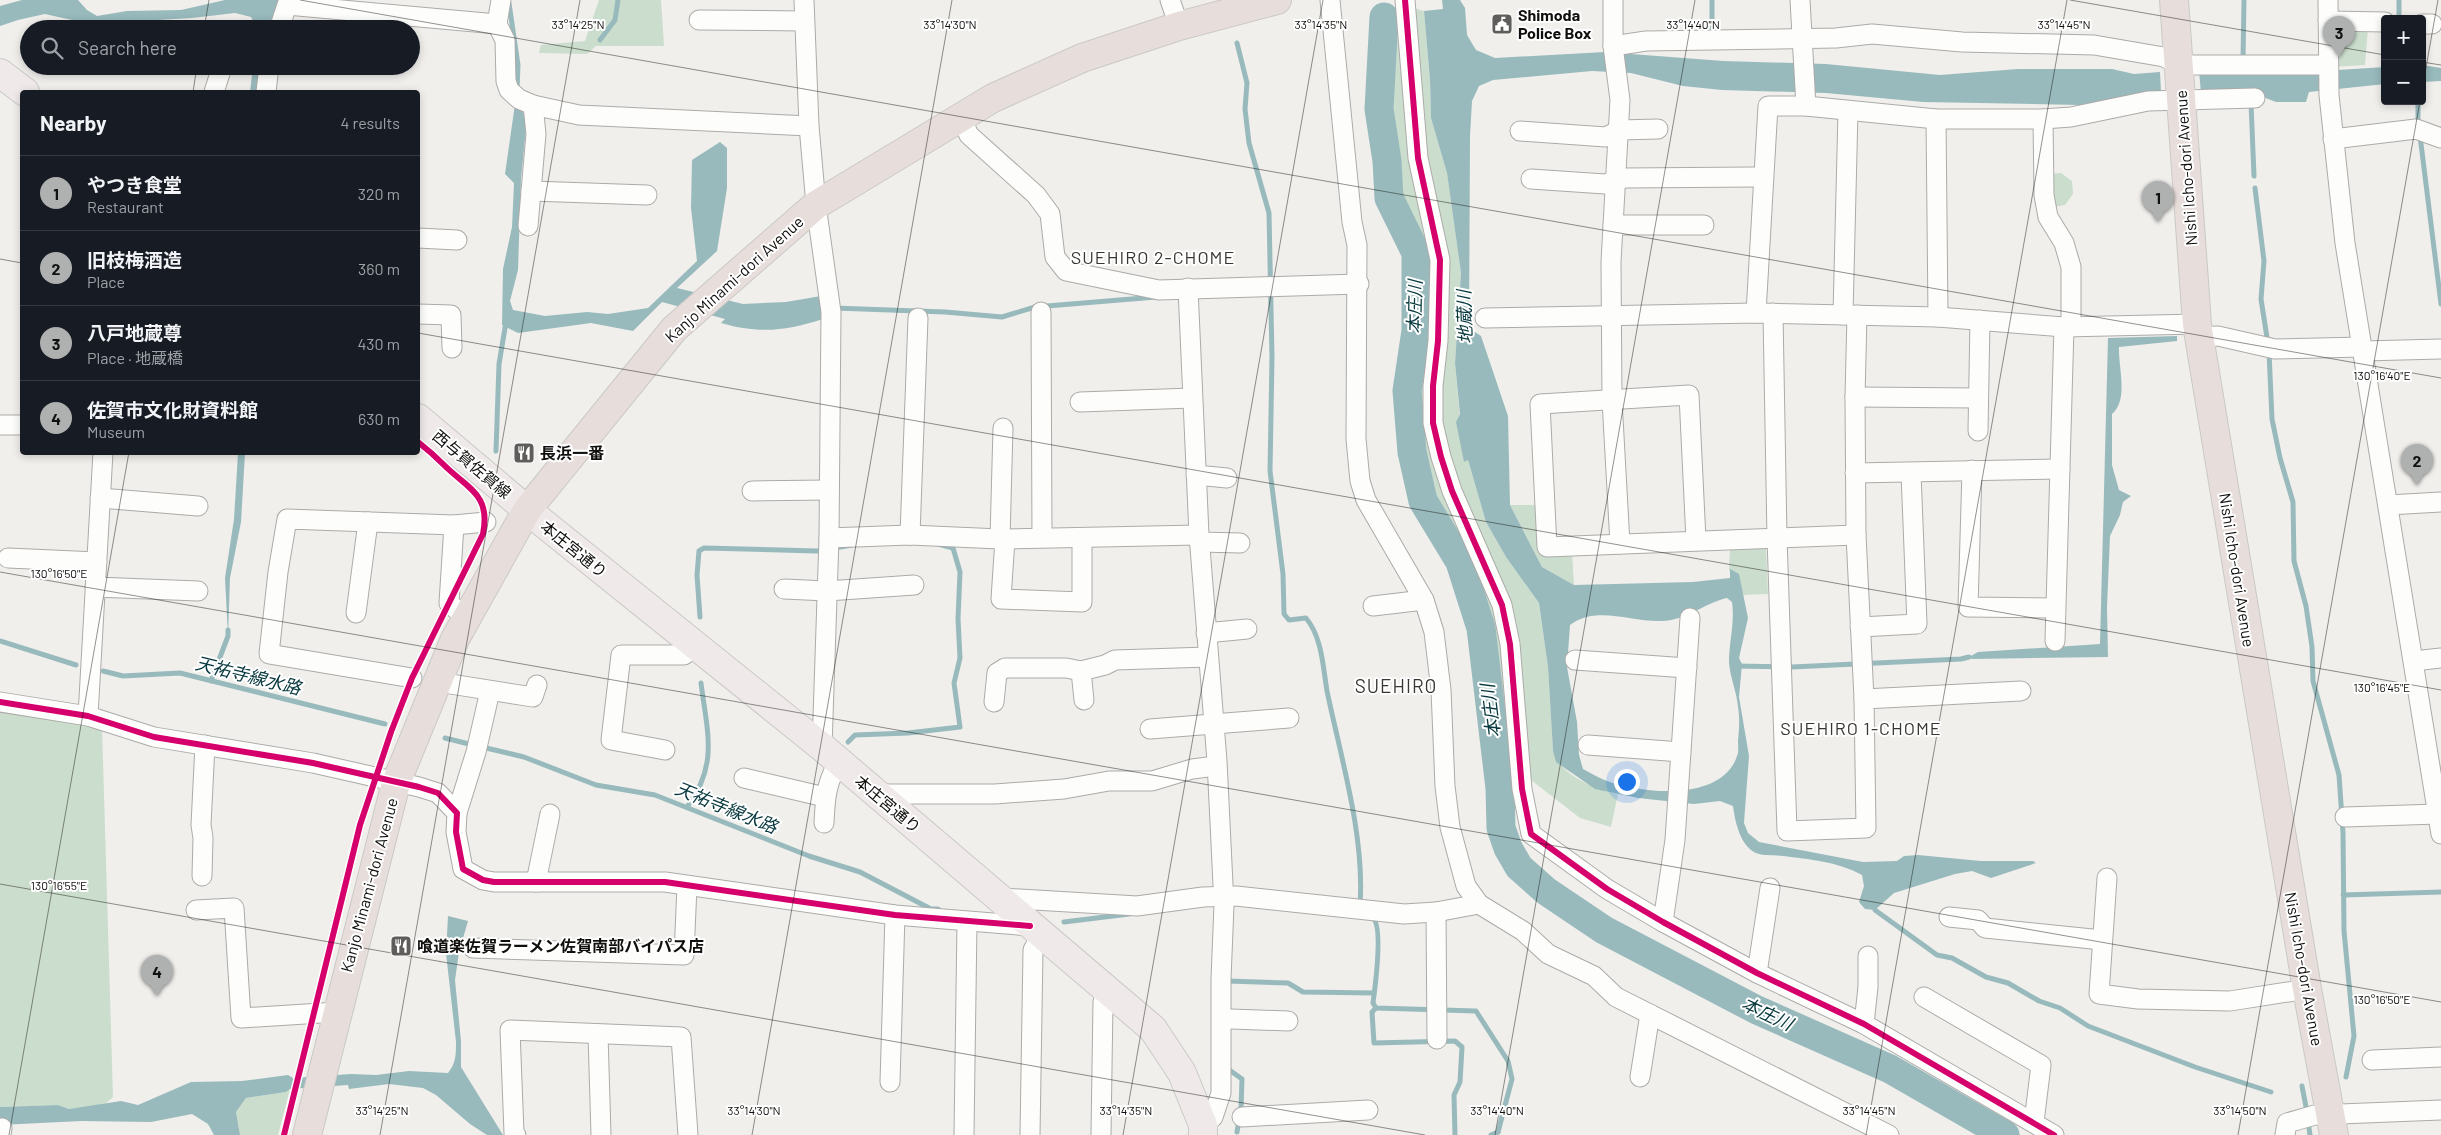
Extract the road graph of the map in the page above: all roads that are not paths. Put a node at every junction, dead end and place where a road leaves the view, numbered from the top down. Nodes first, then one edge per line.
1 (501, 0) edge
2 (804, 0) edge
3 (1170, 0) edge
4 (1277, 0) edge
5 (1330, 0) edge
6 (1405, 0) edge
7 (1613, 0) edge
8 (1800, 0) edge
9 (2174, 0) edge
10 (2328, 0) edge
11 (287, 2) edge
12 (282, 20) edge
13 (699, 20) dead end
14 (804, 21) junction
15 (2328, 21) junction
16 (2381, 22) edge
17 (498, 24) junction
18 (1179, 26) junction
19 (1613, 46) junction
20 (1802, 46) junction
21 (2179, 65) junction
22 (2328, 66) junction
23 (0, 73) edge
24 (219, 75) edge
25 (268, 75) edge
26 (22, 90) edge
27 (215, 90) edge
28 (266, 90) edge
29 (2255, 98) dead end
30 (522, 100) junction
31 (2181, 100) junction
32 (1805, 103) junction
33 (1848, 111) junction
34 (961, 118) junction
35 (1936, 119) junction
36 (2043, 119) junction
37 (809, 126) junction
38 (1658, 129) dead end
39 (1619, 130) junction
40 (1520, 131) dead end
41 (2441, 138) edge
42 (2333, 139) junction
43 (1754, 177) dead end
44 (1531, 179) dead end
45 (1615, 182) junction
46 (531, 191) junction
47 (647, 195) dead end
48 (816, 205) junction
49 (1613, 225) junction
50 (1704, 225) dead end
51 (528, 226) dead end
52 (420, 238) edge
53 (457, 240) dead end
54 (1359, 284) junction
55 (1188, 293) junction
56 (1041, 312) dead end
57 (1765, 313) junction
58 (420, 314) edge
59 (1611, 315) junction
60 (1850, 315) junction
61 (1938, 317) junction
62 (918, 318) dead end
63 (1485, 318) dead end
64 (1980, 320) junction
65 (2067, 327) junction
66 (2198, 330) junction
67 (452, 348) dead end
68 (2362, 349) junction
69 (2441, 349) edge
70 (1855, 397) junction
71 (1192, 398) junction
72 (1978, 398) junction
73 (1612, 400) junction
74 (1080, 402) dead end
75 (420, 420) edge
76 (0, 425) edge
77 (20, 425) edge
78 (1002, 428) dead end
79 (1978, 431) dead end
80 (103, 455) edge
81 (2060, 469) junction
82 (1972, 470) junction
83 (1855, 473) junction
84 (1911, 473) junction
85 (1196, 475) junction
86 (1227, 478) dead end
87 (830, 490) junction
88 (752, 491) dead end
89 (100, 498) junction
90 (2441, 502) edge
91 (2388, 505) junction
92 (198, 506) dead end
93 (527, 510) junction
94 (368, 522) junction
95 (486, 522) dead end
96 (454, 525) junction
97 (1856, 534) junction
98 (910, 535) junction
99 (1042, 537) junction
100 (1777, 538) junction
101 (1002, 539) junction
102 (1082, 539) junction
103 (1199, 539) junction
104 (1696, 540) junction
105 (1240, 543) dead end
106 (1620, 544) junction
107 (828, 547) junction
108 (8, 558) dead end
109 (97, 562) junction
110 (914, 585) dead end
111 (95, 587) junction
112 (784, 589) dead end
113 (198, 591) dead end
114 (827, 591) junction
115 (1424, 600) junction
116 (1373, 606) dead end
117 (2055, 608) junction
118 (356, 613) dead end
119 (467, 618) junction
120 (1690, 618) dead end
121 (1860, 627) junction
122 (1247, 629) dead end
123 (1206, 633) junction
124 (2054, 641) dead end
125 (696, 646) junction
126 (1208, 657) junction
127 (2441, 658) edge
128 (1575, 660) dead end
129 (2414, 661) junction
130 (1687, 668) junction
131 (1080, 671) junction
132 (425, 680) junction
133 (536, 684) dead end
134 (490, 691) junction
135 (2021, 691) dead end
136 (1864, 699) junction
137 (1084, 700) dead end
138 (0, 702) edge
139 (994, 702) dead end
140 (88, 716) junction
141 (1289, 718) dead end
142 (1214, 725) junction
143 (1150, 729) dead end
144 (1588, 744) dead end
145 (205, 745) junction
146 (665, 750) dead end
147 (1681, 752) junction
148 (830, 755) junction
149 (1216, 766) junction
150 (744, 778) dead end
151 (396, 783) junction
152 (875, 794) junction
153 (824, 797) junction
154 (2438, 804) edge
155 (457, 813) junction
156 (550, 814) dead end
157 (2345, 817) dead end
158 (824, 823) dead end
159 (2441, 834) edge
160 (202, 876) dead end
161 (2107, 878) dead end
162 (536, 882) junction
163 (687, 886) junction
164 (1770, 888) dead end
165 (1223, 896) junction
166 (1001, 898) junction
167 (1479, 904) junction
168 (196, 910) dead end
169 (1436, 912) junction
170 (895, 916) junction
171 (1949, 917) dead end
172 (967, 922) junction
173 (1663, 922) junction
174 (1036, 931) junction
175 (2102, 940) junction
176 (473, 948) dead end
177 (1868, 956) dead end
178 (1757, 972) junction
179 (2306, 988) junction
180 (1107, 990) junction
181 (1924, 997) dead end
182 (337, 1012) junction
183 (1650, 1014) junction
184 (1232, 1019) dead end
185 (1288, 1021) dead end
186 (1864, 1024) junction
187 (598, 1034) junction
188 (1437, 1039) dead end
189 (2441, 1057) edge
190 (2372, 1060) dead end
191 (1640, 1077) dead end
192 (890, 1082) dead end
193 (1368, 1110) dead end
194 (2441, 1110) edge
195 (1242, 1117) dead end
196 (2321, 1120) edge
197 (2034, 1122) junction
198 (1203, 1130) edge
199 (307, 1135) edge
200 (516, 1135) edge
201 (601, 1135) edge
202 (688, 1135) edge
203 (964, 1135) edge
204 (1030, 1135) edge
205 (1101, 1135) edge
206 (1889, 1135) edge
207 (2054, 1135) edge
208 (2285, 1135) edge

1 - 17 street
2 - 14 street
3 - 18 street
4 - 18 highway, Kanjo Minami-dori Avenue
5 - 54 street
6 - 173 street
7 - 19 street
8 - 20 street
9 - 21 highway, Nishi Icho-dori Avenue
10 - 15 street
11 - 12 street
11 - 17 street
13 - 14 street
14 - 37 street
15 - 16 street
15 - 22 street
17 - 30 street
18 - 34 highway, Kanjo Minami-dori Avenue
19 - 20 street
19 - 39 street
20 - 21 street
20 - 32 street
21 - 22 street
21 - 31 highway, Nishi Icho-dori Avenue
22 - 42 street
23 - 26 main road
24 - 27 street
25 - 28 street
29 - 31 street
30 - 37 street
30 - 46 street
31 - 36 street
31 - 66 highway, Nishi Icho-dori Avenue
32 - 33 street
32 - 57 street
33 - 35 street
33 - 60 street
34 - 48 highway, Kanjo Minami-dori Avenue
34 - 55 street
35 - 36 street
35 - 61 street
36 - 65 street
37 - 48 street
38 - 39 street
39 - 40 street
39 - 45 street
41 - 42 street
42 - 68 street
43 - 45 street
44 - 45 street
45 - 49 street
46 - 47 street
46 - 51 street
48 - 87 street
48 - 93 highway, Kanjo Minami-dori Avenue
49 - 50 street
49 - 59 street
52 - 53 street
54 - 55 street
54 - 115 street
55 - 71 street
56 - 99 street
57 - 59 street
57 - 60 street
57 - 100 street
58 - 67 street
59 - 63 street
59 - 73 street
60 - 61 street
60 - 70 street
61 - 64 street
62 - 98 street
64 - 65 street
64 - 72 street
65 - 66 street
65 - 81 street
66 - 68 street
66 - 179 highway, Nishi Icho-dori Avenue
68 - 69 street
68 - 91 street
70 - 72 street
70 - 83 street
71 - 74 street
71 - 85 street
72 - 79 street
73 - 104 street
73 - 106 street
73 - 106 street
75 - 93 main road, 西与賀佐賀線
76 - 77 street
78 - 101 street
80 - 89 street
81 - 82 street
81 - 117 street
82 - 84 street
82 - 117 street
83 - 84 street
83 - 97 street
84 - 121 street
85 - 86 street
85 - 103 street
87 - 88 street
87 - 107 street
89 - 92 street
89 - 109 street
90 - 91 street
91 - 129 street
93 - 119 highway, Kanjo Minami-dori Avenue
93 - 125 main road, 本庄宮通り
94 - 96 street
94 - 118 street
94 - 132 street
95 - 96 street
96 - 119 street
97 - 100 street
97 - 121 street
98 - 101 street
98 - 107 street
99 - 101 street
99 - 102 street
100 - 104 street
100 - 136 street
101 - 102 street
102 - 103 street
103 - 105 street
103 - 123 street
104 - 106 street
107 - 114 street
108 - 109 street
109 - 111 street
110 - 114 street
111 - 113 street
111 - 140 street
112 - 114 street
114 - 148 street
115 - 116 street
115 - 167 street
117 - 124 street
119 - 132 highway, Kanjo Minami-dori Avenue
120 - 130 street
121 - 136 street
122 - 123 street
123 - 126 street
125 - 146 street
125 - 148 main road, 本庄宮通り
126 - 131 street
126 - 142 street
127 - 129 street
128 - 130 street
129 - 154 street
130 - 147 street
131 - 137 street
131 - 139 street
132 - 134 street
132 - 151 highway, Kanjo Minami-dori Avenue
133 - 134 street
134 - 155 street
135 - 136 street
138 - 140 street
140 - 145 street
141 - 142 street
142 - 143 street
142 - 149 street
144 - 147 street
145 - 151 street
145 - 160 street
147 - 173 street
148 - 152 main road, 本庄宮通り
148 - 153 street
149 - 152 street
149 - 165 street
150 - 153 street
151 - 155 street
151 - 182 highway, Kanjo Minami-dori Avenue
152 - 166 main road, 本庄宮通り
153 - 158 street
154 - 157 street
154 - 159 street
155 - 162 street
156 - 162 street
161 - 175 street
162 - 163 street
163 - 170 street
163 - 176 street
164 - 178 street
165 - 166 street
165 - 169 street
165 - 198 street
166 - 174 main road, 本庄宮通り
167 - 169 street
167 - 183 street
168 - 182 street
169 - 188 street
170 - 172 street
170 - 192 street
171 - 175 street
172 - 174 street
172 - 203 street
173 - 178 street
174 - 180 main road, 本庄宮通り
174 - 204 street
175 - 179 street
177 - 186 street
178 - 186 street
179 - 196 highway, Nishi Icho-dori Avenue
180 - 198 main road, 本庄宮通り
180 - 205 street
181 - 197 street
182 - 199 highway, Kanjo Minami-dori Avenue
183 - 191 street
183 - 206 street
184 - 185 street
186 - 197 street
187 - 200 street
187 - 201 street
187 - 202 street
189 - 190 street
193 - 195 street
194 - 196 street
196 - 208 street
197 - 207 street

